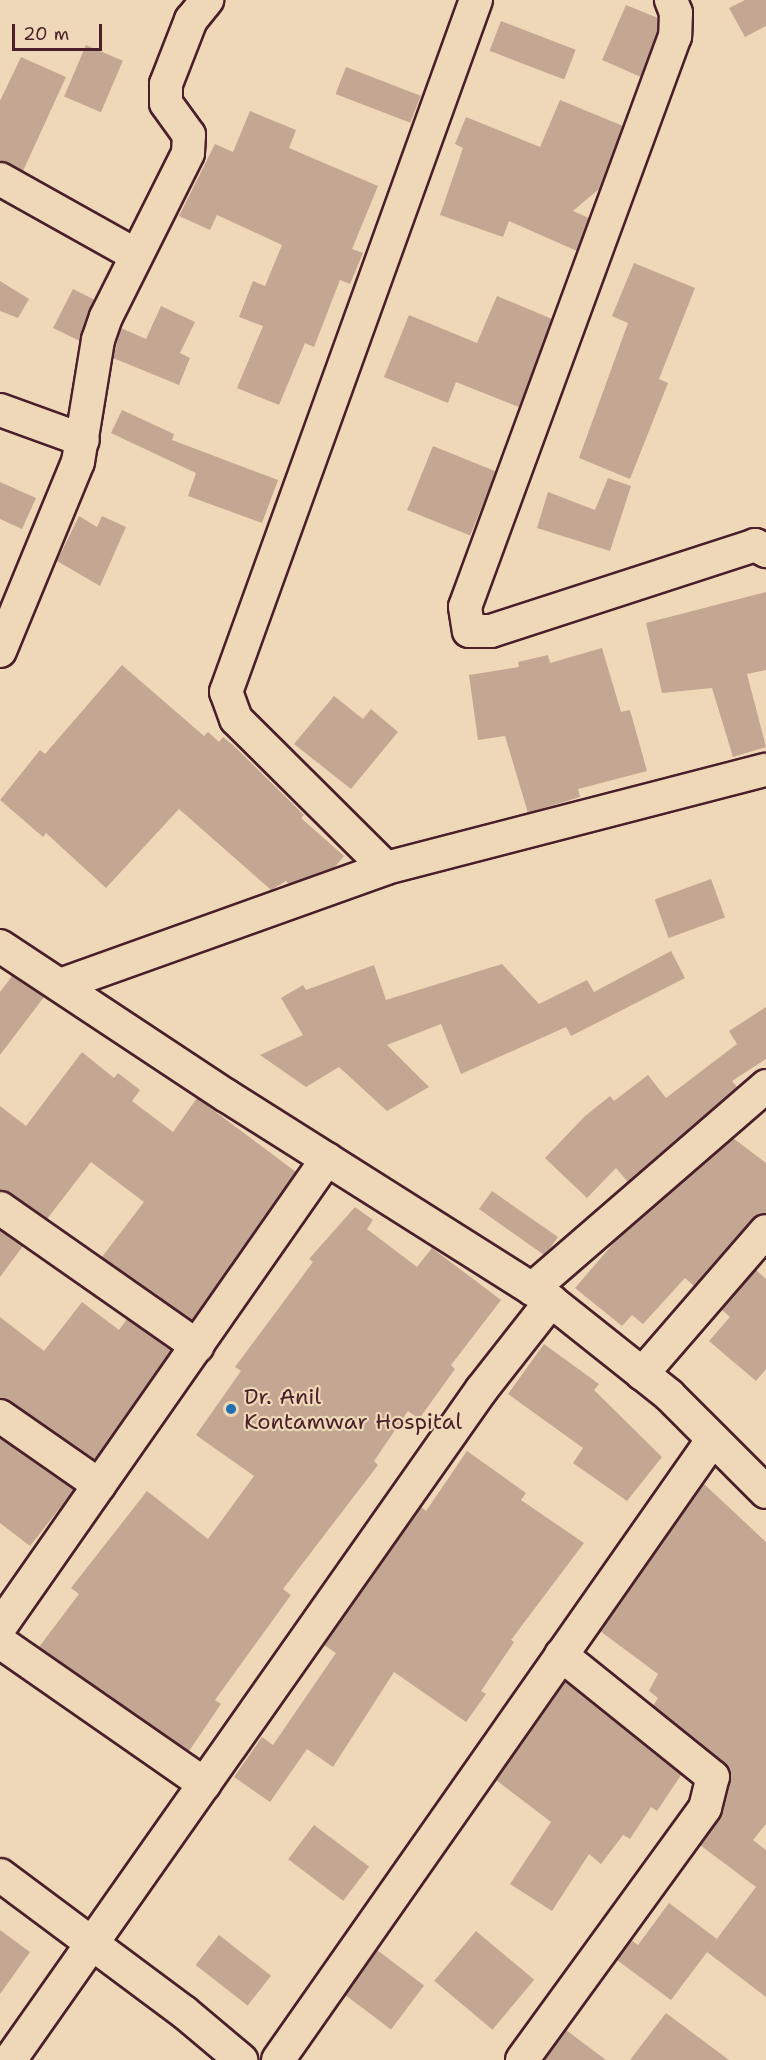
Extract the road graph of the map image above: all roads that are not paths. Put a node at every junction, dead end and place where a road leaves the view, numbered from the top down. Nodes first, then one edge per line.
1 (207, 0) edge
2 (476, 0) edge
3 (671, 0) edge
4 (0, 179) edge
5 (136, 255) junction
6 (0, 411) edge
7 (83, 440) junction
8 (766, 551) edge
9 (0, 651) edge
10 (766, 770) edge
11 (386, 868) junction
12 (0, 946) edge
13 (60, 985) junction
14 (766, 1086) edge
15 (327, 1160) junction
16 (0, 1208) edge
17 (766, 1231) edge
18 (542, 1295) junction
19 (197, 1346) junction
20 (642, 1374) junction
21 (0, 1416) edge
22 (713, 1439) junction
23 (99, 1485) junction
24 (766, 1492) edge
25 (0, 1627) edge
26 (0, 1642) edge
27 (561, 1655) junction
28 (204, 1784) junction
29 (0, 1875) edge
30 (93, 1943) junction
31 (10, 2060) edge
32 (241, 2060) edge
33 (278, 2060) edge
34 (522, 2060) edge

1 - 5 street
2 - 11 street
3 - 8 street
4 - 5 street
5 - 7 street
6 - 7 street
7 - 9 street
10 - 11 street
11 - 13 street
12 - 13 street
13 - 15 street
14 - 18 street
15 - 18 street
15 - 19 street
16 - 19 street
17 - 20 street
18 - 20 street
18 - 28 street
19 - 23 street
20 - 22 street
21 - 23 street
22 - 24 street
22 - 27 street
23 - 25 street
26 - 28 street
27 - 33 street
27 - 34 street
28 - 30 street
29 - 30 street
30 - 31 street
30 - 32 street

